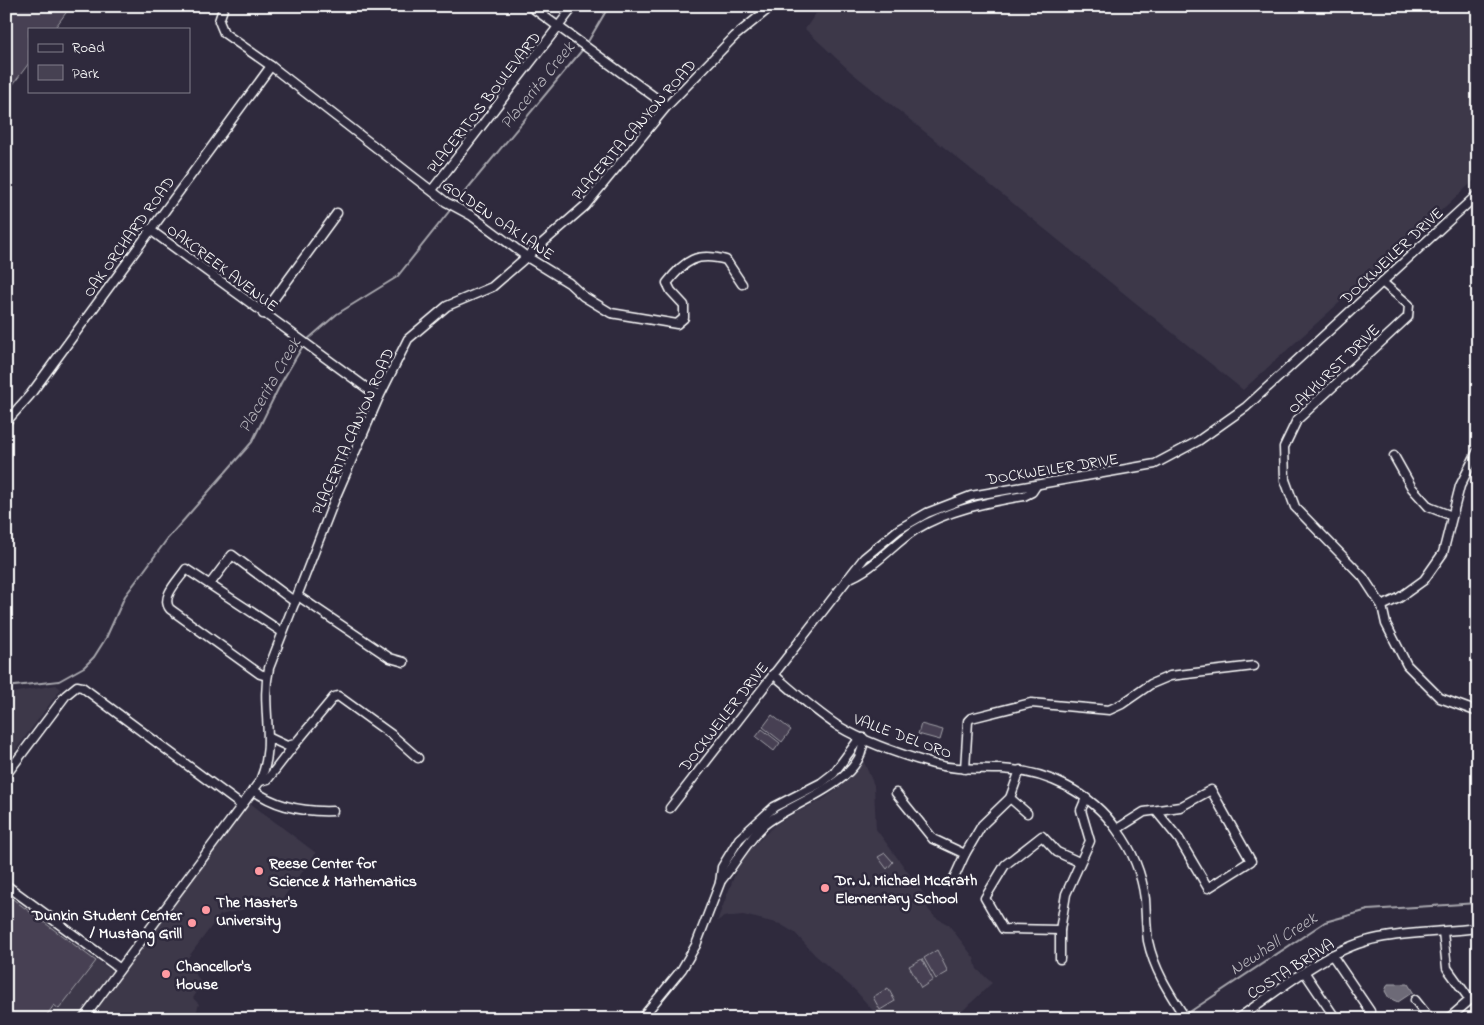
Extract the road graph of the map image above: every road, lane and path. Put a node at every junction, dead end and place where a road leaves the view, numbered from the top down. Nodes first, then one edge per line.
1 (224, 6) edge
2 (530, 6) edge
3 (574, 6) edge
4 (772, 6) edge
5 (559, 27) junction
6 (271, 66) junction
7 (668, 106) junction
8 (432, 190) junction
9 (1478, 194) edge
10 (337, 213) dead end
11 (149, 229) junction
12 (527, 257) junction
13 (1382, 282) junction
14 (742, 284) dead end
15 (263, 314) junction
16 (379, 397) junction
17 (6, 422) edge
18 (1478, 450) edge
19 (1394, 456) dead end
20 (1452, 516) junction
21 (210, 584) junction
22 (296, 598) junction
23 (1382, 606) junction
24 (282, 632) junction
25 (404, 662) dead end
26 (1254, 666) dead end
27 (773, 674) junction
28 (267, 676) junction
29 (1478, 712) edge
30 (270, 738) junction
31 (863, 738) junction
32 (295, 744) junction
33 (418, 758) dead end
34 (965, 769) junction
35 (1020, 770) junction
36 (6, 775) edge
37 (260, 781) junction
38 (253, 790) junction
39 (896, 793) dead end
40 (1010, 798) junction
41 (1086, 798) junction
42 (241, 805) junction
43 (670, 808) dead end
44 (334, 811) dead end
45 (1157, 812) junction
46 (1026, 813) dead end
47 (1117, 829) junction
48 (965, 854) junction
49 (1079, 862) junction
50 (954, 878) dead end
51 (6, 885) edge
52 (1478, 928) edge
53 (1060, 930) junction
54 (1443, 932) junction
55 (1332, 955) junction
56 (1060, 959) dead end
57 (119, 968) junction
58 (1305, 973) junction
59 (1415, 1000) dead end
60 (1370, 1011) dead end
61 (83, 1019) edge
62 (641, 1019) edge
63 (1186, 1019) edge
64 (1237, 1019) edge
65 (1336, 1019) edge
66 (1430, 1019) edge
67 (1448, 1019) edge

1 - 6 street, GOLDEN OAK LANE
2 - 5 street
3 - 5 street, PLACERITOS BOULEVARD
4 - 7 street, PLACERITA CANYON ROAD
5 - 7 street
5 - 8 street, PLACERITOS BOULEVARD
6 - 8 street, GOLDEN OAK LANE
6 - 11 street, OAK ORCHARD ROAD
7 - 12 street, PLACERITA CANYON ROAD
8 - 12 street, GOLDEN OAK LANE
9 - 13 street, DOCKWEILER DRIVE
10 - 15 street
11 - 15 street, OAKCREEK AVENUE
11 - 17 street, OAK ORCHARD ROAD
12 - 14 street, GOLDEN OAK LANE
12 - 16 street, PLACERITA CANYON ROAD
13 - 23 street, OAKHURST DRIVE
13 - 27 street, DOCKWEILER DRIVE
15 - 16 street, OAKCREEK AVENUE
16 - 22 street, PLACERITA CANYON ROAD
18 - 20 street
19 - 20 street
20 - 23 street
21 - 22 street
21 - 24 street
21 - 28 street
22 - 24 street, PLACERITA CANYON ROAD
22 - 25 street
23 - 29 street, OAKHURST DRIVE
24 - 28 street, PLACERITA CANYON ROAD
26 - 34 street
27 - 31 street, VALLE DEL ORO
27 - 43 street, DOCKWEILER DRIVE
28 - 30 street, PLACERITA CANYON ROAD
30 - 32 street
30 - 37 street, PLACERITA CANYON ROAD
31 - 34 street, VALLE DEL ORO
31 - 62 street
32 - 33 street
32 - 37 street
34 - 35 street, VALLE DEL ORO
35 - 40 street
35 - 41 street, VALLE DEL ORO
36 - 42 street
37 - 38 street, PLACERITA CANYON ROAD
38 - 42 street, PLACERITA CANYON ROAD
38 - 44 street
39 - 48 street
40 - 46 street
40 - 48 street
41 - 47 street, VALLE DEL ORO
41 - 49 street
42 - 57 street, PLACERITA CANYON ROAD
45 - 45 street
45 - 47 street
47 - 63 street, VALLE DEL ORO
48 - 50 street
49 - 53 street
49 - 53 street
51 - 57 street
52 - 54 street, COSTA BRAVA
53 - 56 street
54 - 55 street, COSTA BRAVA
54 - 67 street
55 - 58 street, COSTA BRAVA
55 - 60 street
57 - 61 street, PLACERITA CANYON ROAD
58 - 64 street, COSTA BRAVA
58 - 65 street
59 - 66 street

